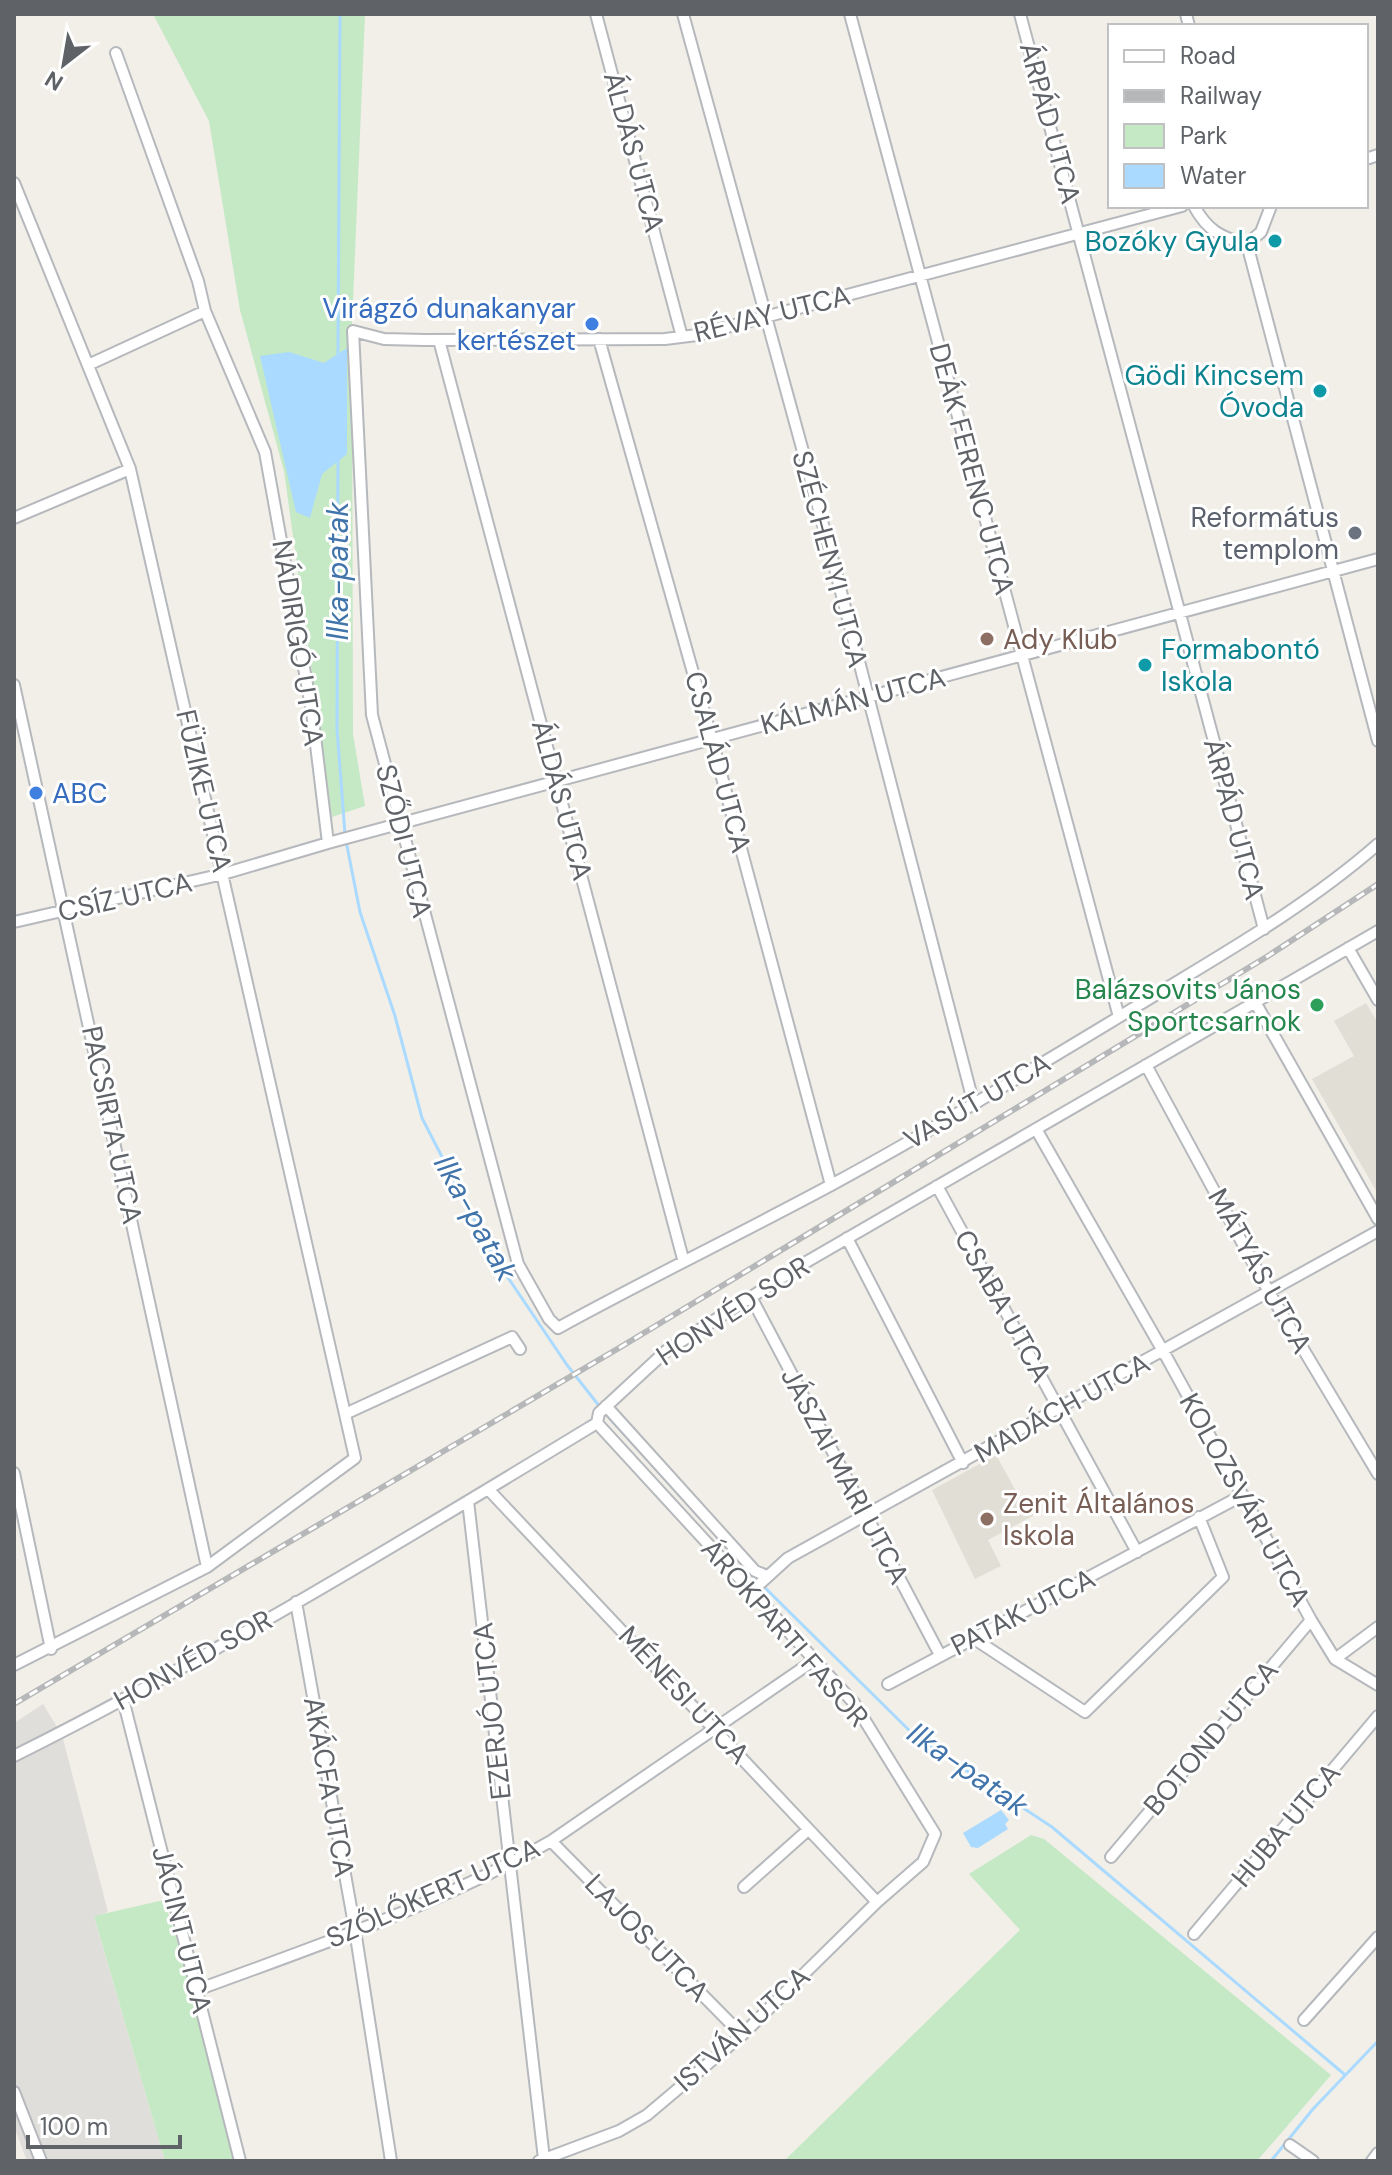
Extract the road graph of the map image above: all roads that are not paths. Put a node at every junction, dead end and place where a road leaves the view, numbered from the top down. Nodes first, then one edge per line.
1 (596, 14) edge
2 (683, 14) edge
3 (850, 14) edge
4 (1020, 14) edge
5 (116, 53) dead end
6 (14, 183) edge
7 (1175, 208) edge
8 (1195, 208) edge
9 (1270, 208) edge
10 (1080, 234) junction
11 (1247, 244) junction
12 (921, 275) junction
13 (205, 311) junction
14 (765, 316) junction
15 (353, 331) joint
16 (682, 337) junction
17 (599, 339) junction
18 (439, 340) junction
19 (88, 365) junction
20 (130, 469) junction
21 (14, 518) edge
22 (1378, 559) edge
23 (1336, 571) junction
24 (1179, 613) junction
25 (1022, 656) junction
26 (14, 685) edge
27 (866, 696) junction
28 (712, 740) junction
29 (1378, 741) edge
30 (557, 781) junction
31 (399, 825) junction
32 (333, 842) junction
33 (1378, 844) edge
34 (223, 874) junction
35 (66, 911) junction
36 (14, 922) edge
37 (1264, 929) junction
38 (1378, 931) edge
39 (1348, 948) junction
40 (1378, 1000) edge
41 (1255, 1002) junction
42 (1119, 1017) junction
43 (1146, 1065) junction
44 (974, 1105) junction
45 (1036, 1129) junction
46 (831, 1185) junction
47 (937, 1186) junction
48 (1378, 1219) edge
49 (1378, 1231) edge
50 (847, 1238) junction
51 (683, 1259) junction
52 (1269, 1292) junction
53 (751, 1297) junction
54 (558, 1328) joint
55 (520, 1349) dead end
56 (1163, 1351) junction
57 (1060, 1410) junction
58 (602, 1413) junction
59 (345, 1414) junction
60 (963, 1463) junction
61 (14, 1473) edge
62 (1378, 1474) edge
63 (488, 1489) junction
64 (1243, 1495) junction
65 (468, 1501) junction
66 (865, 1516) junction
67 (1199, 1517) junction
68 (1137, 1552) junction
69 (207, 1567) junction
70 (760, 1583) junction
71 (296, 1602) junction
72 (1311, 1620) junction
73 (1378, 1627) edge
74 (973, 1638) junction
75 (51, 1649) junction
76 (940, 1655) junction
77 (1335, 1659) junction
78 (813, 1661) junction
79 (14, 1665) edge
80 (888, 1684) dead end
81 (1378, 1685) edge
82 (123, 1699) junction
83 (1378, 1716) edge
84 (715, 1727) junction
85 (14, 1756) edge
86 (808, 1830) junction
87 (551, 1841) junction
88 (1111, 1857) dead end
89 (923, 1862) joint
90 (509, 1865) junction
91 (744, 1887) dead end
92 (877, 1902) junction
93 (355, 1930) junction
94 (1194, 1934) dead end
95 (1378, 1937) edge
96 (197, 1990) junction
97 (1304, 2020) dead end
98 (742, 2035) junction
99 (14, 2092) edge
100 (1290, 2145) dead end
101 (1378, 2153) edge
102 (541, 2160) edge
103 (41, 2161) edge
104 (240, 2161) edge
105 (391, 2161) edge
106 (1313, 2161) edge
107 (1372, 2161) edge

1 - 16 street, ÁLDÁS UTCA
2 - 14 street, SZÉCHENYI UTCA
3 - 12 street, DEÁK FERENC UTCA
4 - 10 street, ÁRPÁD UTCA
5 - 13 street, NÁDIRIGÓ UTCA
6 - 19 street, FÜZIKE UTCA
7 - 10 street, RÉVAY UTCA
8 - 11 street
9 - 11 street
10 - 12 street, RÉVAY UTCA
10 - 24 street, ÁRPÁD UTCA
11 - 23 street
12 - 14 street, RÉVAY UTCA
12 - 25 street, DEÁK FERENC UTCA
13 - 19 street
13 - 32 street, NÁDIRIGÓ UTCA
14 - 16 street, RÉVAY UTCA
14 - 27 street, SZÉCHENYI UTCA
15 - 18 street, RÉVAY UTCA
15 - 31 street, SZŐDI UTCA
16 - 17 street, RÉVAY UTCA
17 - 18 street, RÉVAY UTCA
17 - 28 street, CSALÁD UTCA
18 - 30 street, ÁLDÁS UTCA
19 - 20 street, FÜZIKE UTCA
20 - 21 street
20 - 34 street, FÜZIKE UTCA
22 - 23 street, KÁLMÁN UTCA
23 - 24 street, KÁLMÁN UTCA
23 - 29 street
24 - 25 street, KÁLMÁN UTCA
24 - 37 street, ÁRPÁD UTCA
25 - 27 street, KÁLMÁN UTCA
25 - 42 street, DEÁK FERENC UTCA
26 - 35 street, PACSIRTA UTCA
27 - 28 street, KÁLMÁN UTCA
27 - 44 street, SZÉCHENYI UTCA
28 - 30 street, KÁLMÁN UTCA
28 - 46 street, CSALÁD UTCA
30 - 31 street, KÁLMÁN UTCA
30 - 51 street, ÁLDÁS UTCA
31 - 32 street, KÁLMÁN UTCA
31 - 54 street, SZŐDI UTCA
32 - 34 street, CSÍZ UTCA
33 - 37 street, VASÚT UTCA
34 - 35 street, CSÍZ UTCA
34 - 59 street, FÜZIKE UTCA
35 - 36 street, CSÍZ UTCA
35 - 69 street, PACSIRTA UTCA
37 - 42 street, VASÚT UTCA
38 - 39 street, HONVÉD SOR
39 - 40 street
39 - 41 street, HONVÉD SOR
41 - 43 street, HONVÉD SOR
41 - 48 street
42 - 44 street, VASÚT UTCA
43 - 45 street, HONVÉD SOR
43 - 52 street, MÁTYÁS UTCA
44 - 46 street, VASÚT UTCA
45 - 47 street, HONVÉD SOR
45 - 56 street, KOLOZSVÁRI UTCA
46 - 51 street, VASÚT UTCA
47 - 50 street, HONVÉD SOR
47 - 57 street, CSABA UTCA
49 - 52 street, MADÁCH UTCA
50 - 53 street, HONVÉD SOR
50 - 60 street
51 - 54 street, VASÚT UTCA
52 - 56 street, MADÁCH UTCA
52 - 62 street, MÁTYÁS UTCA
53 - 58 street, HONVÉD SOR
53 - 66 street, JÁSZAI MARI UTCA
55 - 59 street
56 - 57 street, MADÁCH UTCA
56 - 64 street, KOLOZSVÁRI UTCA
57 - 60 street, MADÁCH UTCA
57 - 68 street, CSABA UTCA
58 - 63 street, HONVÉD SOR
58 - 70 street, ÁROKPARTI FASOR
58 - 70 street, ÁROKPARTI FASOR
59 - 69 street, FÜZIKE UTCA
60 - 66 street, MADÁCH UTCA
61 - 75 street
63 - 65 street, HONVÉD SOR
63 - 84 street, MÉNESI UTCA
64 - 67 street, PATAK UTCA
64 - 72 street, KOLOZSVÁRI UTCA
65 - 71 street, HONVÉD SOR
65 - 90 street, EZERJÓ UTCA
66 - 70 street, MADÁCH UTCA
66 - 76 street, JÁSZAI MARI UTCA
67 - 68 street, PATAK UTCA
67 - 74 street
68 - 74 street, PATAK UTCA
69 - 75 street
70 - 78 street, ÁROKPARTI FASOR
71 - 82 street, HONVÉD SOR
71 - 93 street, AKÁCFA UTCA
72 - 77 street, KOLOZSVÁRI UTCA
72 - 88 street, BOTOND UTCA
73 - 77 street
74 - 76 street, PATAK UTCA
75 - 79 street
76 - 80 street, PATAK UTCA
77 - 81 street, KOLOZSVÁRI UTCA
78 - 84 street, SZŐLŐKERT UTCA
78 - 89 street, ÁROKPARTI FASOR
82 - 85 street, HONVÉD SOR
82 - 96 street, JÁCINT UTCA
83 - 94 street, HUBA UTCA
84 - 86 street, MÉNESI UTCA
84 - 87 street, SZŐLŐKERT UTCA
86 - 91 street
86 - 92 street, MÉNESI UTCA
87 - 90 street, SZŐLŐKERT UTCA
87 - 98 street, LAJOS UTCA
89 - 92 street, ISTVÁN UTCA
90 - 93 street, SZŐLŐKERT UTCA
90 - 102 street, EZERJÓ UTCA
92 - 98 street, ISTVÁN UTCA
93 - 96 street, SZŐLŐKERT UTCA
93 - 105 street, AKÁCFA UTCA
95 - 97 street
96 - 104 street, JÁCINT UTCA
98 - 102 street, ISTVÁN UTCA
99 - 103 street
100 - 106 street
101 - 107 street

